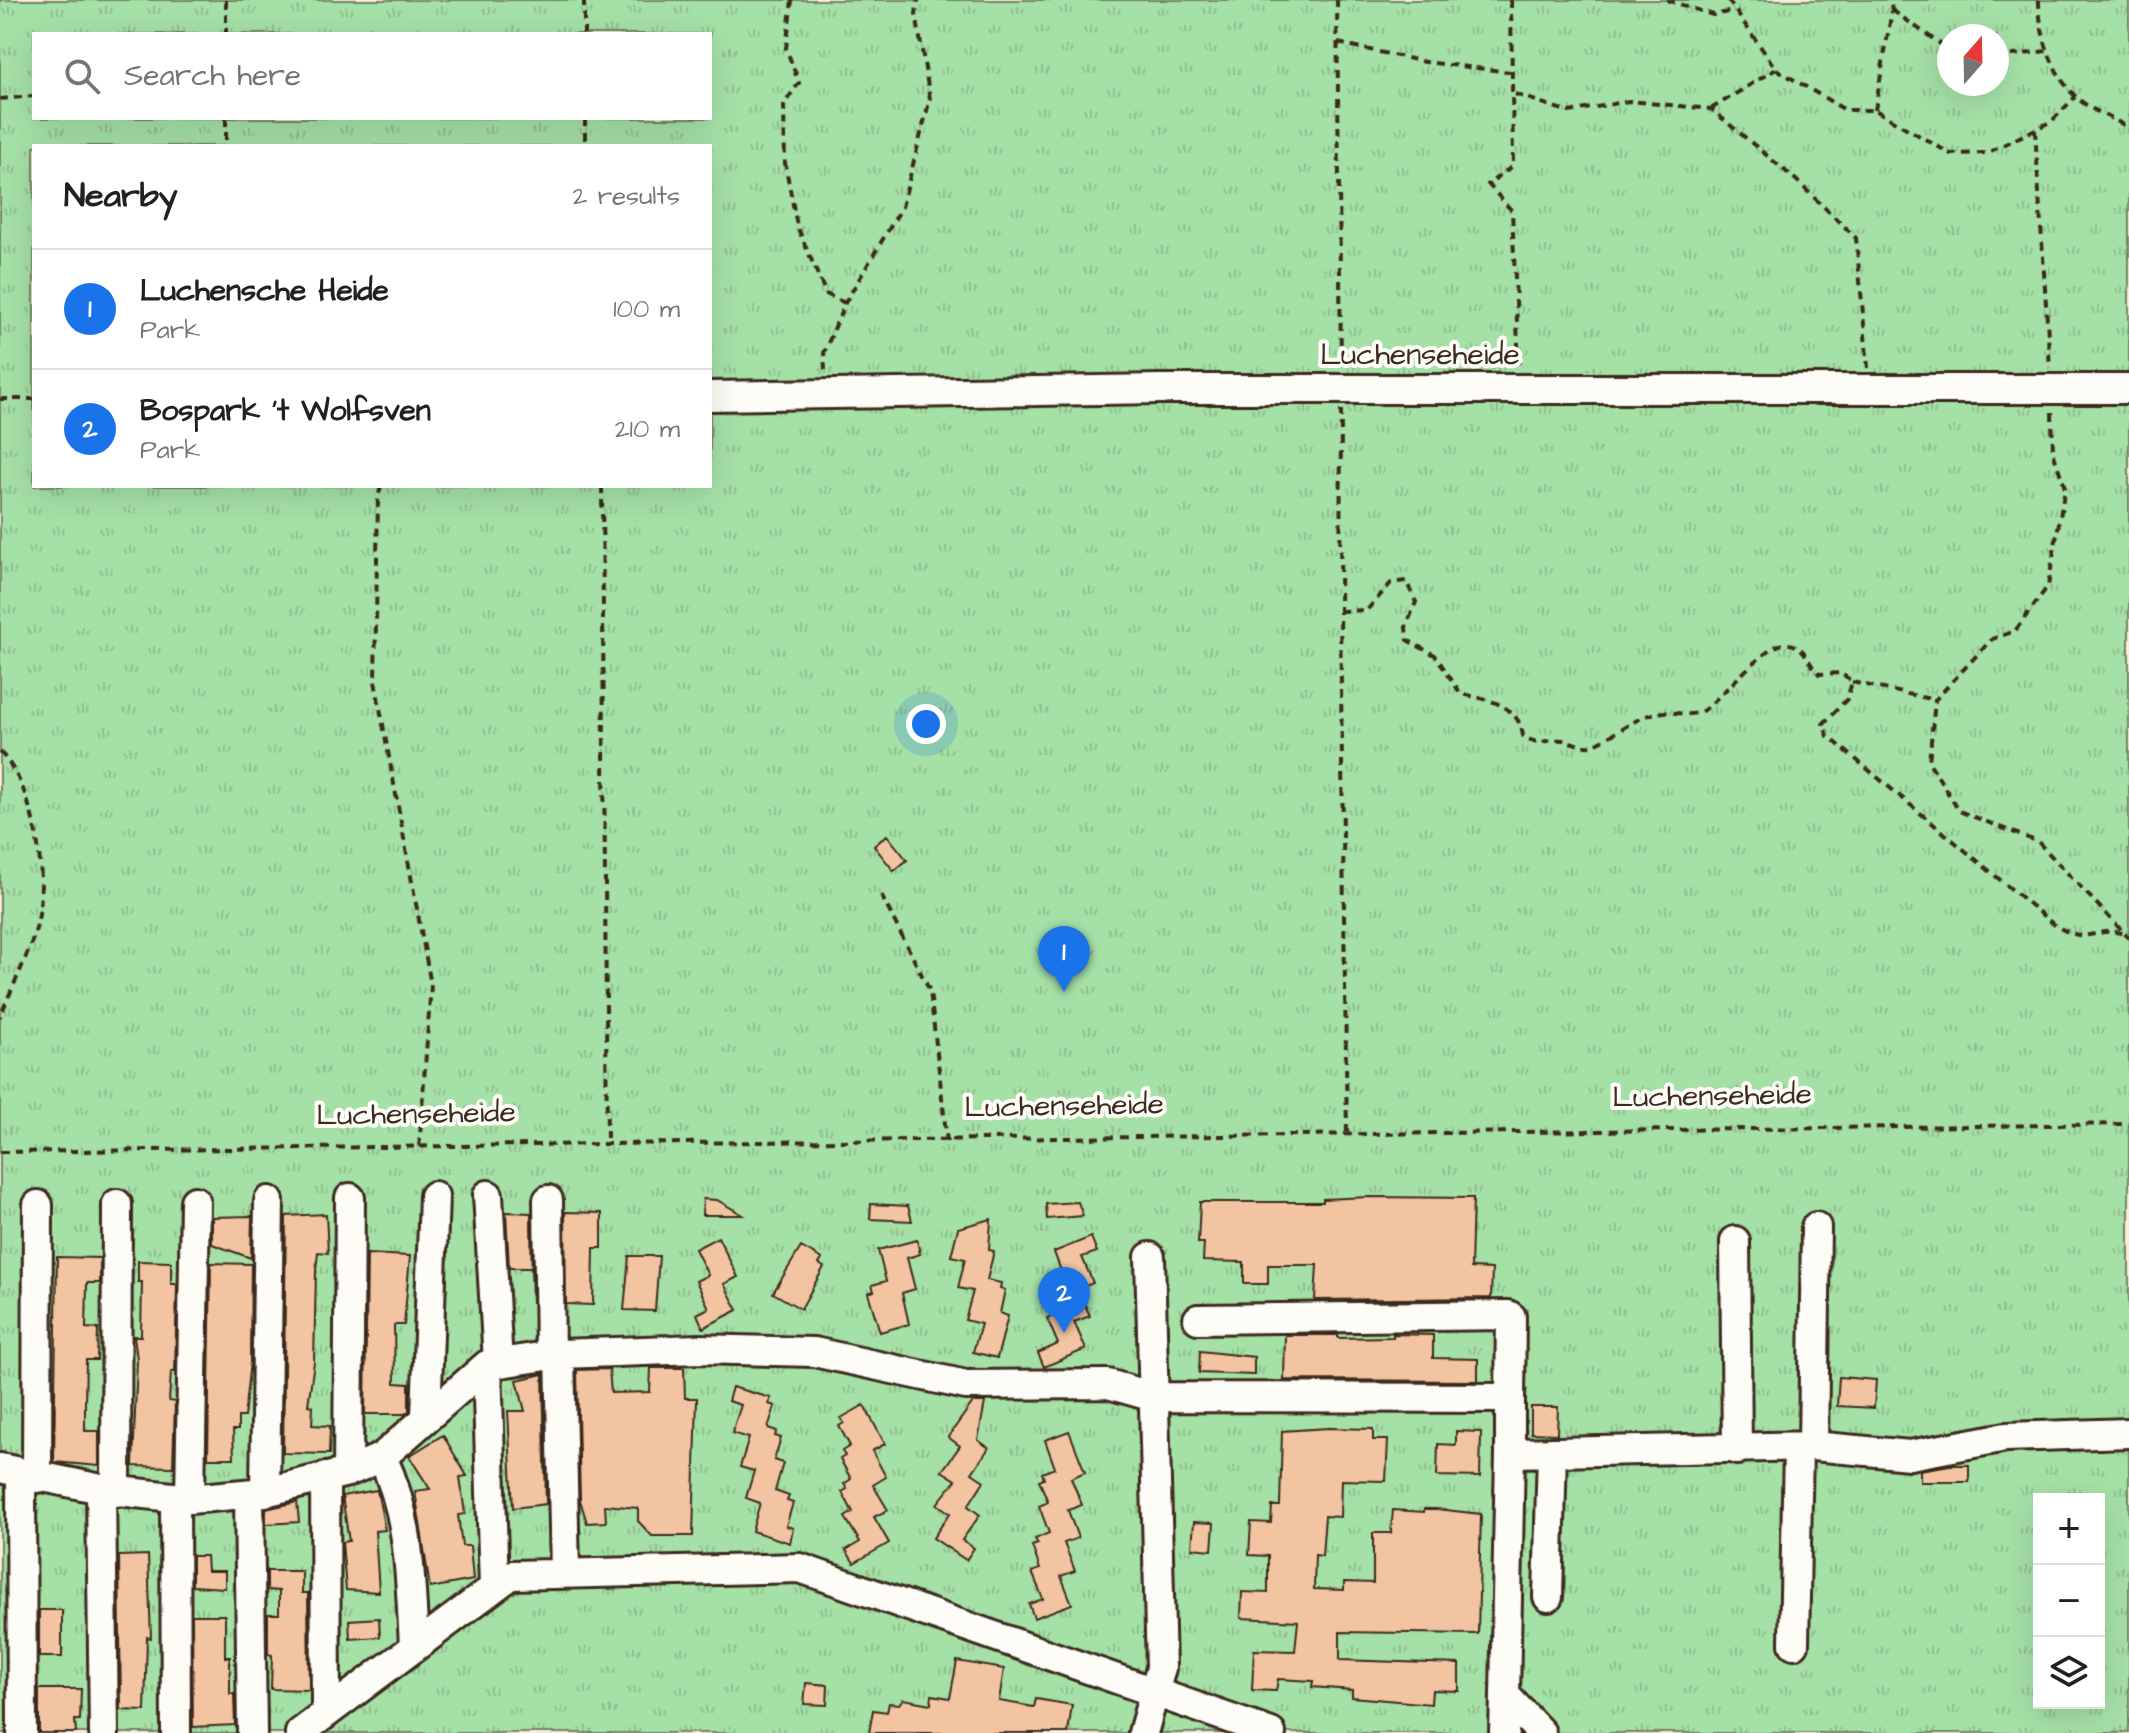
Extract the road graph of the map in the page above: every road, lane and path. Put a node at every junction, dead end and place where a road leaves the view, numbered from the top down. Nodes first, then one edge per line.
1 (226, 0) edge
2 (584, 0) edge
3 (792, 0) edge
4 (918, 0) edge
5 (1337, 0) edge
6 (1511, 0) edge
7 (1667, 0) edge
8 (1728, 0) edge
9 (1890, 0) edge
10 (2039, 0) edge
11 (1892, 10) junction
12 (1733, 11) junction
13 (226, 32) edge
14 (584, 32) edge
15 (1937, 42) edge
16 (1338, 43) junction
17 (2047, 51) junction
18 (2009, 56) edge
19 (1776, 69) junction
20 (1511, 72) junction
21 (1515, 94) junction
22 (32, 96) edge
23 (2075, 97) junction
24 (0, 99) edge
25 (1711, 109) junction
26 (1875, 110) junction
27 (226, 120) edge
28 (585, 120) edge
29 (2129, 128) edge
30 (2035, 130) junction
31 (226, 144) edge
32 (585, 144) edge
33 (845, 303) junction
34 (1341, 389) junction
35 (1520, 389) junction
36 (1870, 389) junction
37 (2129, 389) edge
38 (2051, 390) junction
39 (712, 396) edge
40 (828, 396) junction
41 (0, 399) edge
42 (32, 399) edge
43 (380, 488) edge
44 (602, 488) edge
45 (1340, 611) junction
46 (1852, 682) junction
47 (1935, 700) junction
48 (0, 752) edge
49 (881, 895) dead end
50 (2127, 936) edge
51 (0, 1017) edge
52 (2129, 1124) edge
53 (1347, 1136) junction
54 (947, 1142) junction
55 (607, 1145) junction
56 (419, 1149) junction
57 (0, 1152) edge
58 (488, 1195) dead end
59 (434, 1196) dead end
60 (350, 1198) dead end
61 (548, 1200) dead end
62 (195, 1201) dead end
63 (269, 1201) dead end
64 (117, 1204) dead end
65 (38, 1205) dead end
66 (1816, 1227) dead end
67 (1735, 1241) dead end
68 (1150, 1257) dead end
69 (1198, 1319) dead end
70 (555, 1355) junction
71 (493, 1364) junction
72 (1154, 1397) junction
73 (1510, 1398) junction
74 (426, 1417) junction
75 (2129, 1433) edge
76 (1805, 1447) junction
77 (1737, 1450) junction
78 (1552, 1452) junction
79 (1510, 1453) junction
80 (382, 1457) junction
81 (19, 1473) edge
82 (336, 1475) junction
83 (108, 1490) junction
84 (257, 1494) junction
85 (183, 1498) junction
86 (565, 1571) junction
87 (494, 1586) junction
88 (1548, 1597) dead end
89 (1794, 1644) dead end
90 (414, 1645) junction
91 (1156, 1692) junction
92 (1505, 1695) junction
93 (326, 1713) junction
94 (22, 1733) edge
95 (104, 1733) edge
96 (176, 1733) edge
97 (252, 1733) edge
98 (300, 1733) edge
99 (1143, 1733) edge
100 (1271, 1733) edge
101 (1504, 1733) edge
102 (1541, 1733) edge

1 - 13 path
2 - 14 path
3 - 33 path
4 - 33 path
5 - 16 path
6 - 20 path
7 - 12 path
8 - 12 path
9 - 11 path
10 - 17 path
11 - 15 path
11 - 26 path
12 - 19 path
16 - 20 path
16 - 34 path
17 - 18 path
17 - 23 path
19 - 25 path
19 - 26 path
20 - 21 path
21 - 25 path
21 - 35 path
22 - 24 path
23 - 29 path
23 - 30 path
25 - 36 path
26 - 30 path
27 - 31 path
28 - 32 path
30 - 38 path
33 - 40 path
34 - 35 street, Luchenseheide
34 - 40 street, Luchenseheide
34 - 45 path
35 - 36 street, Luchenseheide
36 - 38 street, Luchenseheide
37 - 38 street, Luchenseheide
38 - 47 path
39 - 40 street, Luchenseheide
41 - 42 path
43 - 56 path
44 - 55 path
45 - 46 path
45 - 53 path
46 - 47 path
46 - 50 path
47 - 50 path
48 - 51 path
49 - 54 path
52 - 53 path, Luchenseheide
53 - 54 path, Luchenseheide
54 - 55 path, Luchenseheide
55 - 56 path, Luchenseheide
56 - 57 path, Luchenseheide
58 - 71 street
59 - 74 street
60 - 82 street
61 - 70 street
62 - 85 street
63 - 84 street
64 - 83 street
65 - 81 street
66 - 76 street
67 - 77 street
68 - 72 street
69 - 73 street
70 - 71 street
70 - 72 street
70 - 86 street
71 - 74 street
71 - 87 street
72 - 73 street
72 - 91 street
73 - 79 street
74 - 80 street
75 - 76 street
76 - 77 street
76 - 89 street
77 - 78 street
78 - 79 street
78 - 88 street
79 - 92 street
80 - 82 street
80 - 90 street
81 - 83 street
81 - 94 street
82 - 84 street
82 - 93 street
83 - 85 street
83 - 95 street
84 - 85 street
84 - 97 street
85 - 96 street
86 - 87 street
86 - 91 street
87 - 90 street
90 - 93 street
91 - 99 street
91 - 100 street
92 - 101 street
92 - 102 street
93 - 98 street

